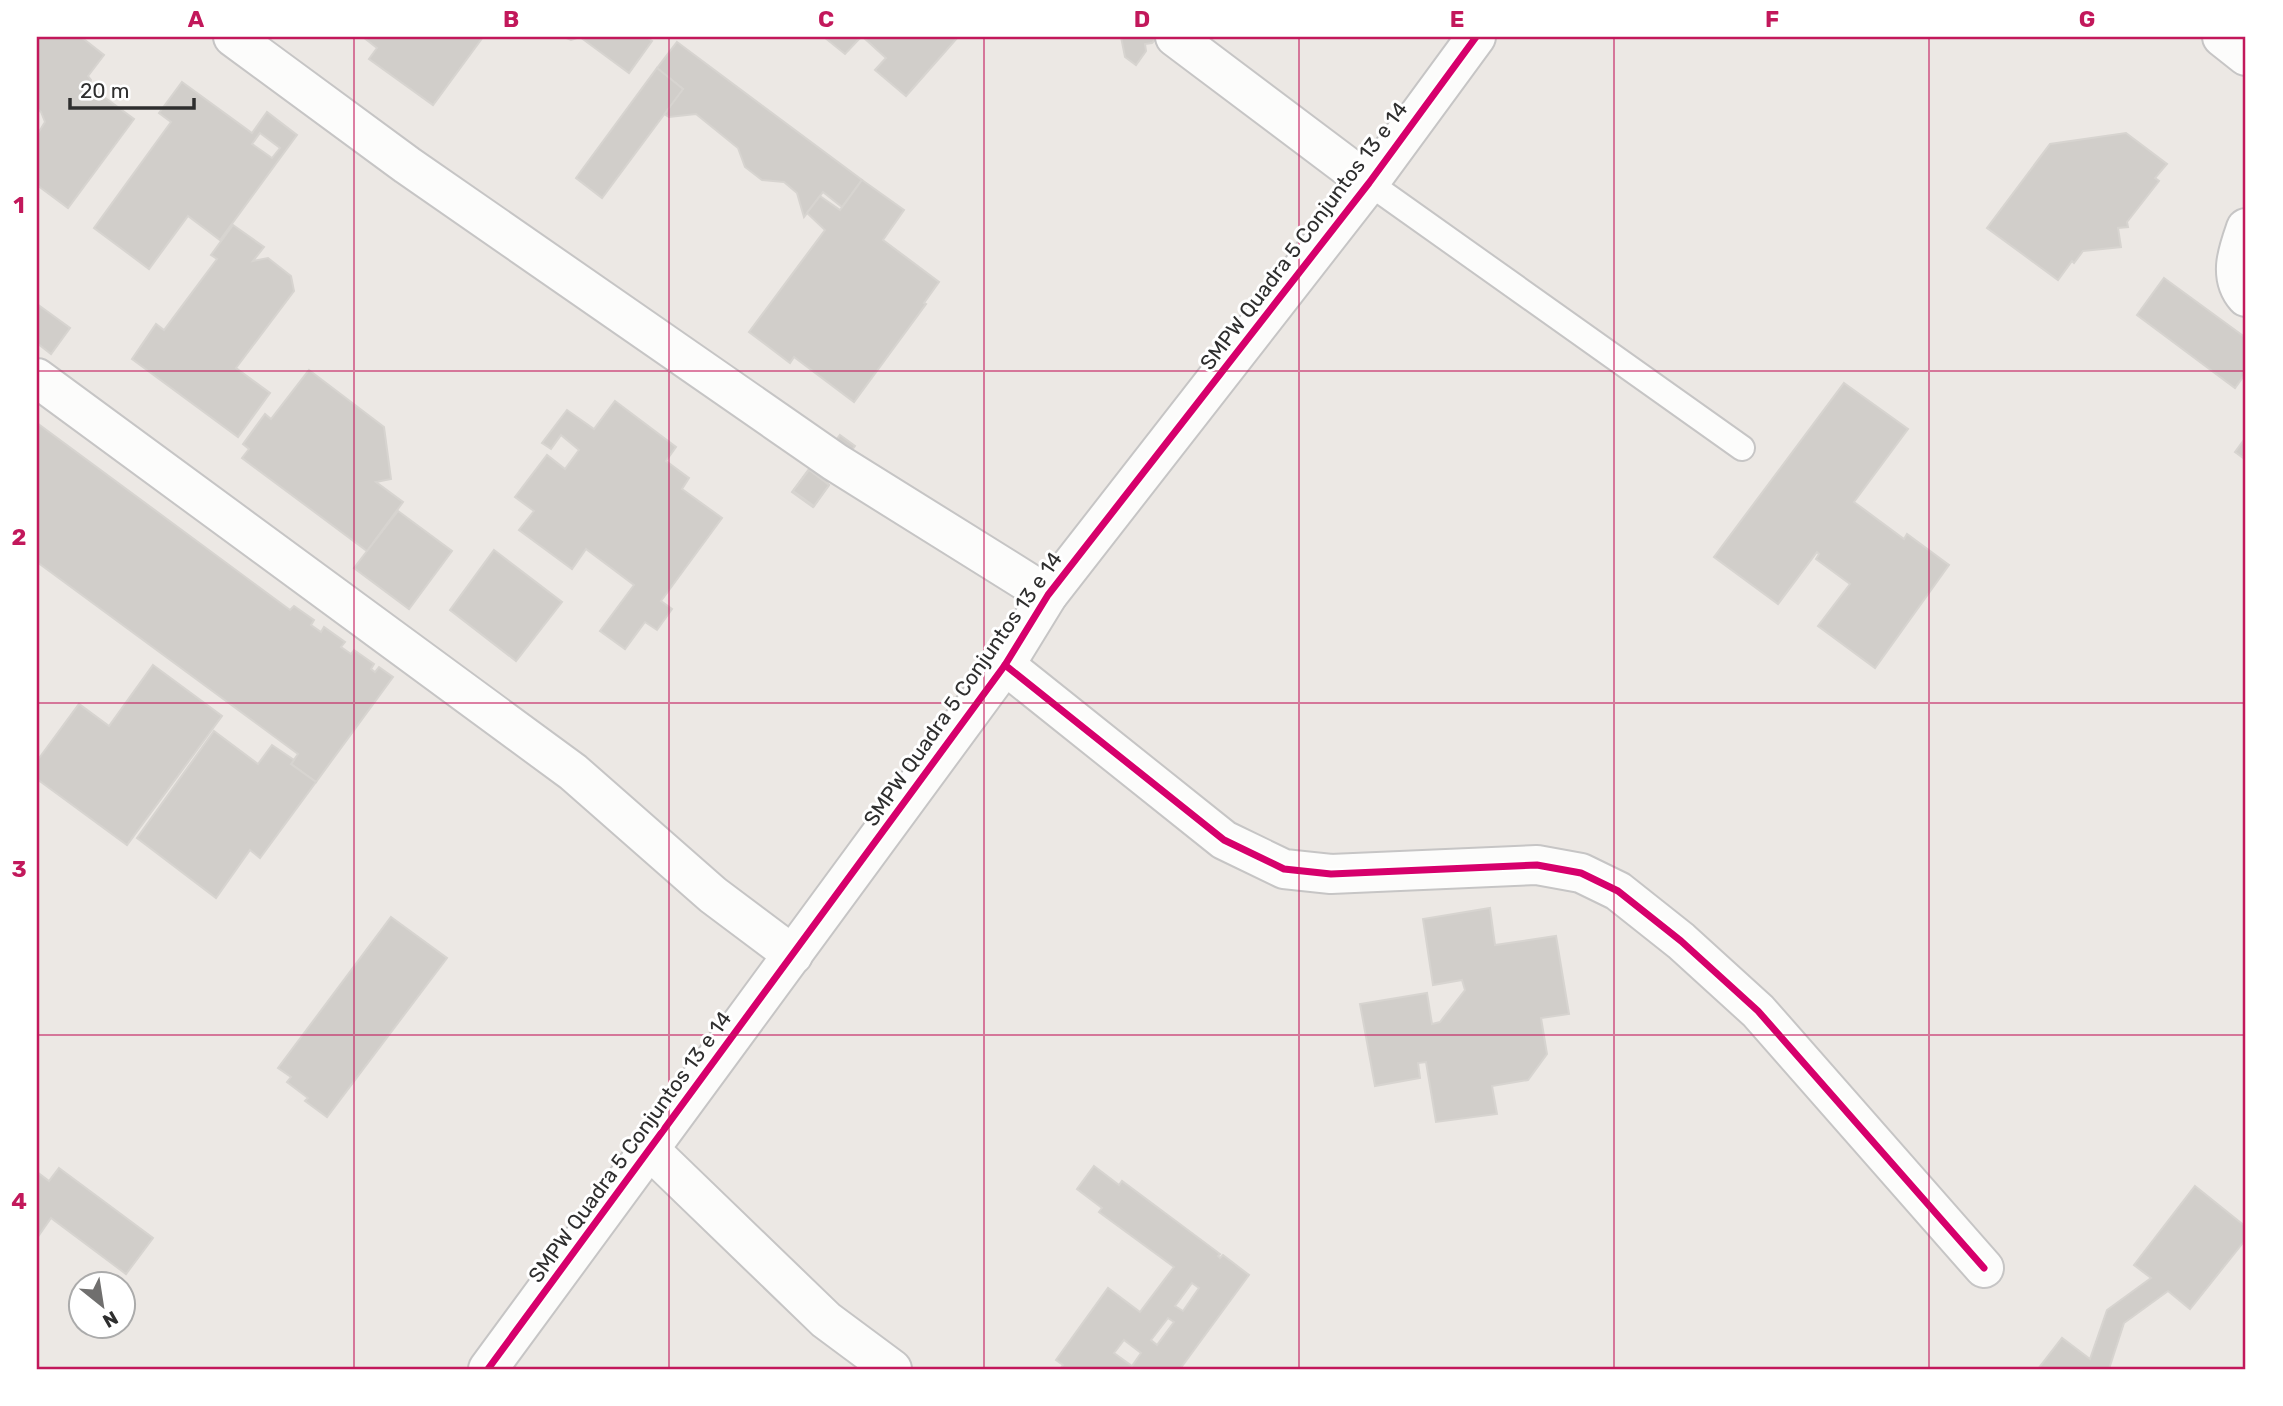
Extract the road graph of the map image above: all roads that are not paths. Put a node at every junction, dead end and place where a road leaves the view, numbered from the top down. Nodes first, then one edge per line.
1 (233, 37) edge
2 (1175, 37) edge
3 (1476, 37) edge
4 (2222, 37) edge
5 (2246, 56) edge
6 (1369, 183) junction
7 (2246, 228) edge
8 (2246, 296) edge
9 (37, 378) edge
10 (1742, 448) dead end
11 (1048, 595) junction
12 (1005, 665) junction
13 (793, 955) junction
14 (650, 1150) junction
15 (1984, 1268) dead end
16 (488, 1369) edge
17 (892, 1369) edge

1 - 11 street
2 - 6 street
3 - 6 street, SMPW Quadra 5 Conjuntos 13 e 14
4 - 5 street
6 - 10 lane
6 - 11 street, SMPW Quadra 5 Conjuntos 13 e 14
7 - 8 street
9 - 13 street
11 - 12 street, SMPW Quadra 5 Conjuntos 13 e 14
12 - 13 street, SMPW Quadra 5 Conjuntos 13 e 14
12 - 15 street
13 - 14 street, SMPW Quadra 5 Conjuntos 13 e 14
14 - 16 street, SMPW Quadra 5 Conjuntos 13 e 14
14 - 17 street

